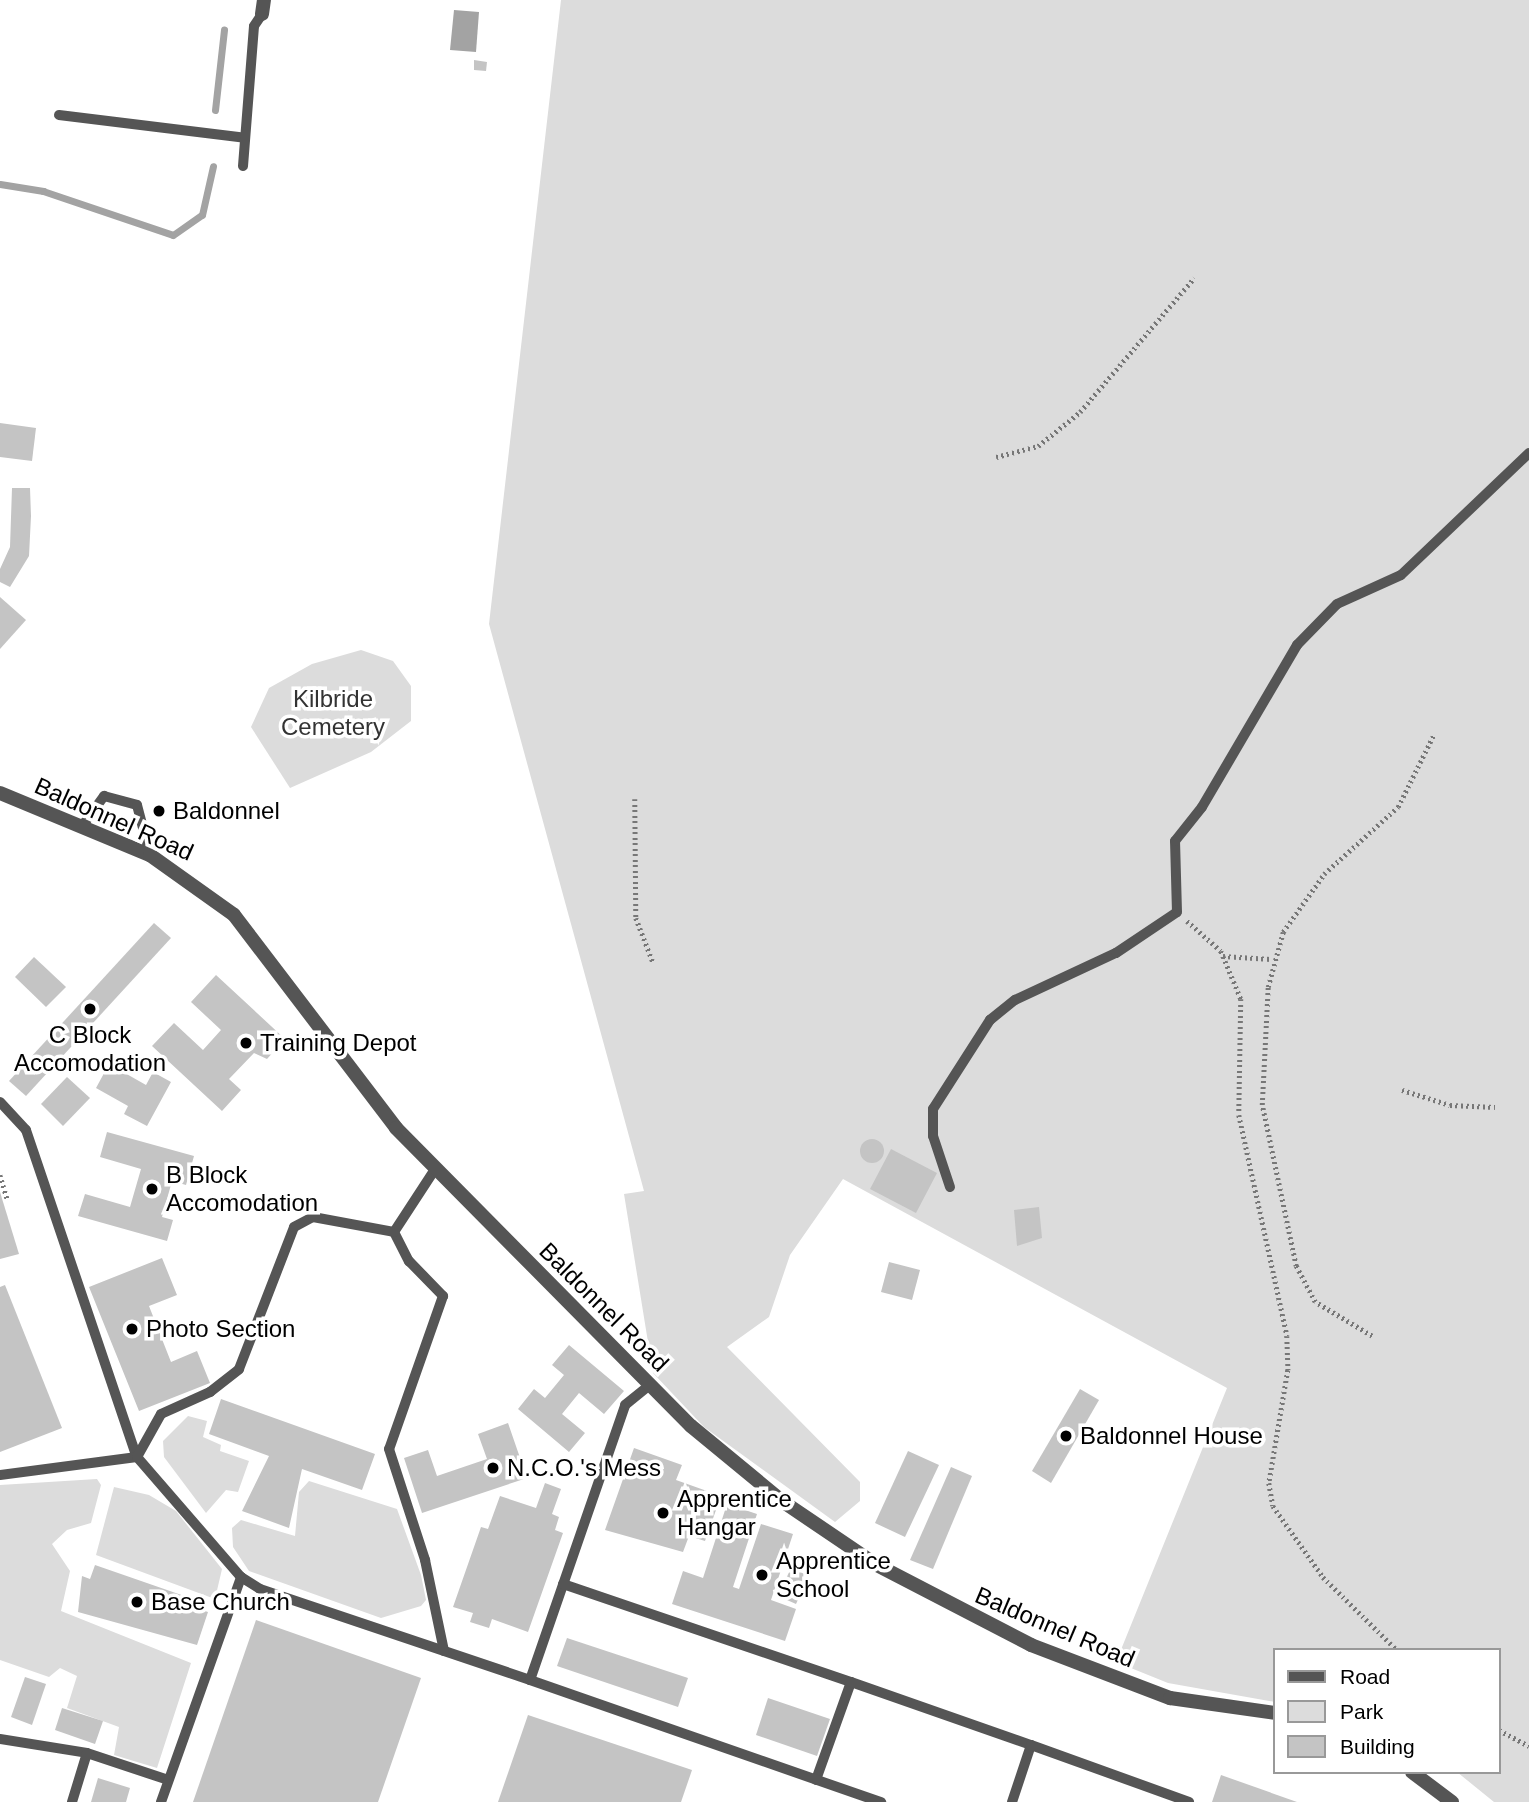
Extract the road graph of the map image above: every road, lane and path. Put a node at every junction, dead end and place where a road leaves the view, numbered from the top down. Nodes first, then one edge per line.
1 (263, 7) edge
2 (59, 115) dead end
3 (245, 138) junction
4 (243, 166) dead end
5 (1194, 278) dead end
6 (1529, 453) edge
7 (996, 457) dead end
8 (1434, 734) dead end
9 (0, 793) edge
10 (635, 799) dead end
11 (83, 825) junction
12 (150, 855) junction
13 (1177, 912) junction
14 (1223, 956) junction
15 (1271, 959) junction
16 (653, 962) dead end
17 (1402, 1090) dead end
18 (0, 1102) edge
19 (1494, 1107) dead end
20 (435, 1169) junction
21 (0, 1175) edge
22 (950, 1186) dead end
23 (8, 1201) dead end
24 (394, 1233) junction
25 (1372, 1336) dead end
26 (650, 1385) junction
27 (137, 1457) junction
28 (0, 1475) edge
29 (241, 1577) junction
30 (563, 1584) junction
31 (1395, 1648) edge
32 (444, 1651) junction
33 (530, 1680) junction
34 (851, 1682) junction
35 (1274, 1713) edge
36 (1501, 1731) edge
37 (0, 1740) edge
38 (1031, 1745) junction
39 (1529, 1746) edge
40 (87, 1753) junction
41 (1415, 1774) edge
42 (168, 1780) junction
43 (817, 1780) junction
44 (72, 1802) edge
45 (161, 1802) edge
46 (881, 1802) edge
47 (1012, 1802) edge
48 (1189, 1802) edge
49 (1452, 1802) edge

1 - 3 lane
2 - 3 lane
3 - 4 lane
5 - 7 path
6 - 13 lane
8 - 15 path
9 - 11 street, Baldonnel Road
10 - 16 path
11 - 12 street, Baldonnel Road
11 - 12 lane
12 - 20 street, Baldonnel Road
13 - 14 path
13 - 22 lane
14 - 15 path
14 - 31 path
15 - 25 path
17 - 19 path
18 - 27 lane
20 - 24 lane
20 - 26 street, Baldonnel Road
21 - 23 path
24 - 27 lane
24 - 32 lane
26 - 30 lane
26 - 35 street, Baldonnel Road
27 - 28 lane
27 - 29 lane
29 - 32 lane
29 - 42 lane
30 - 33 lane
30 - 34 lane
32 - 33 lane
33 - 43 lane
34 - 38 lane
34 - 43 lane
36 - 39 path
37 - 40 lane
38 - 47 lane
38 - 48 lane
40 - 42 lane
40 - 44 lane
41 - 49 street
42 - 45 lane
43 - 46 lane

